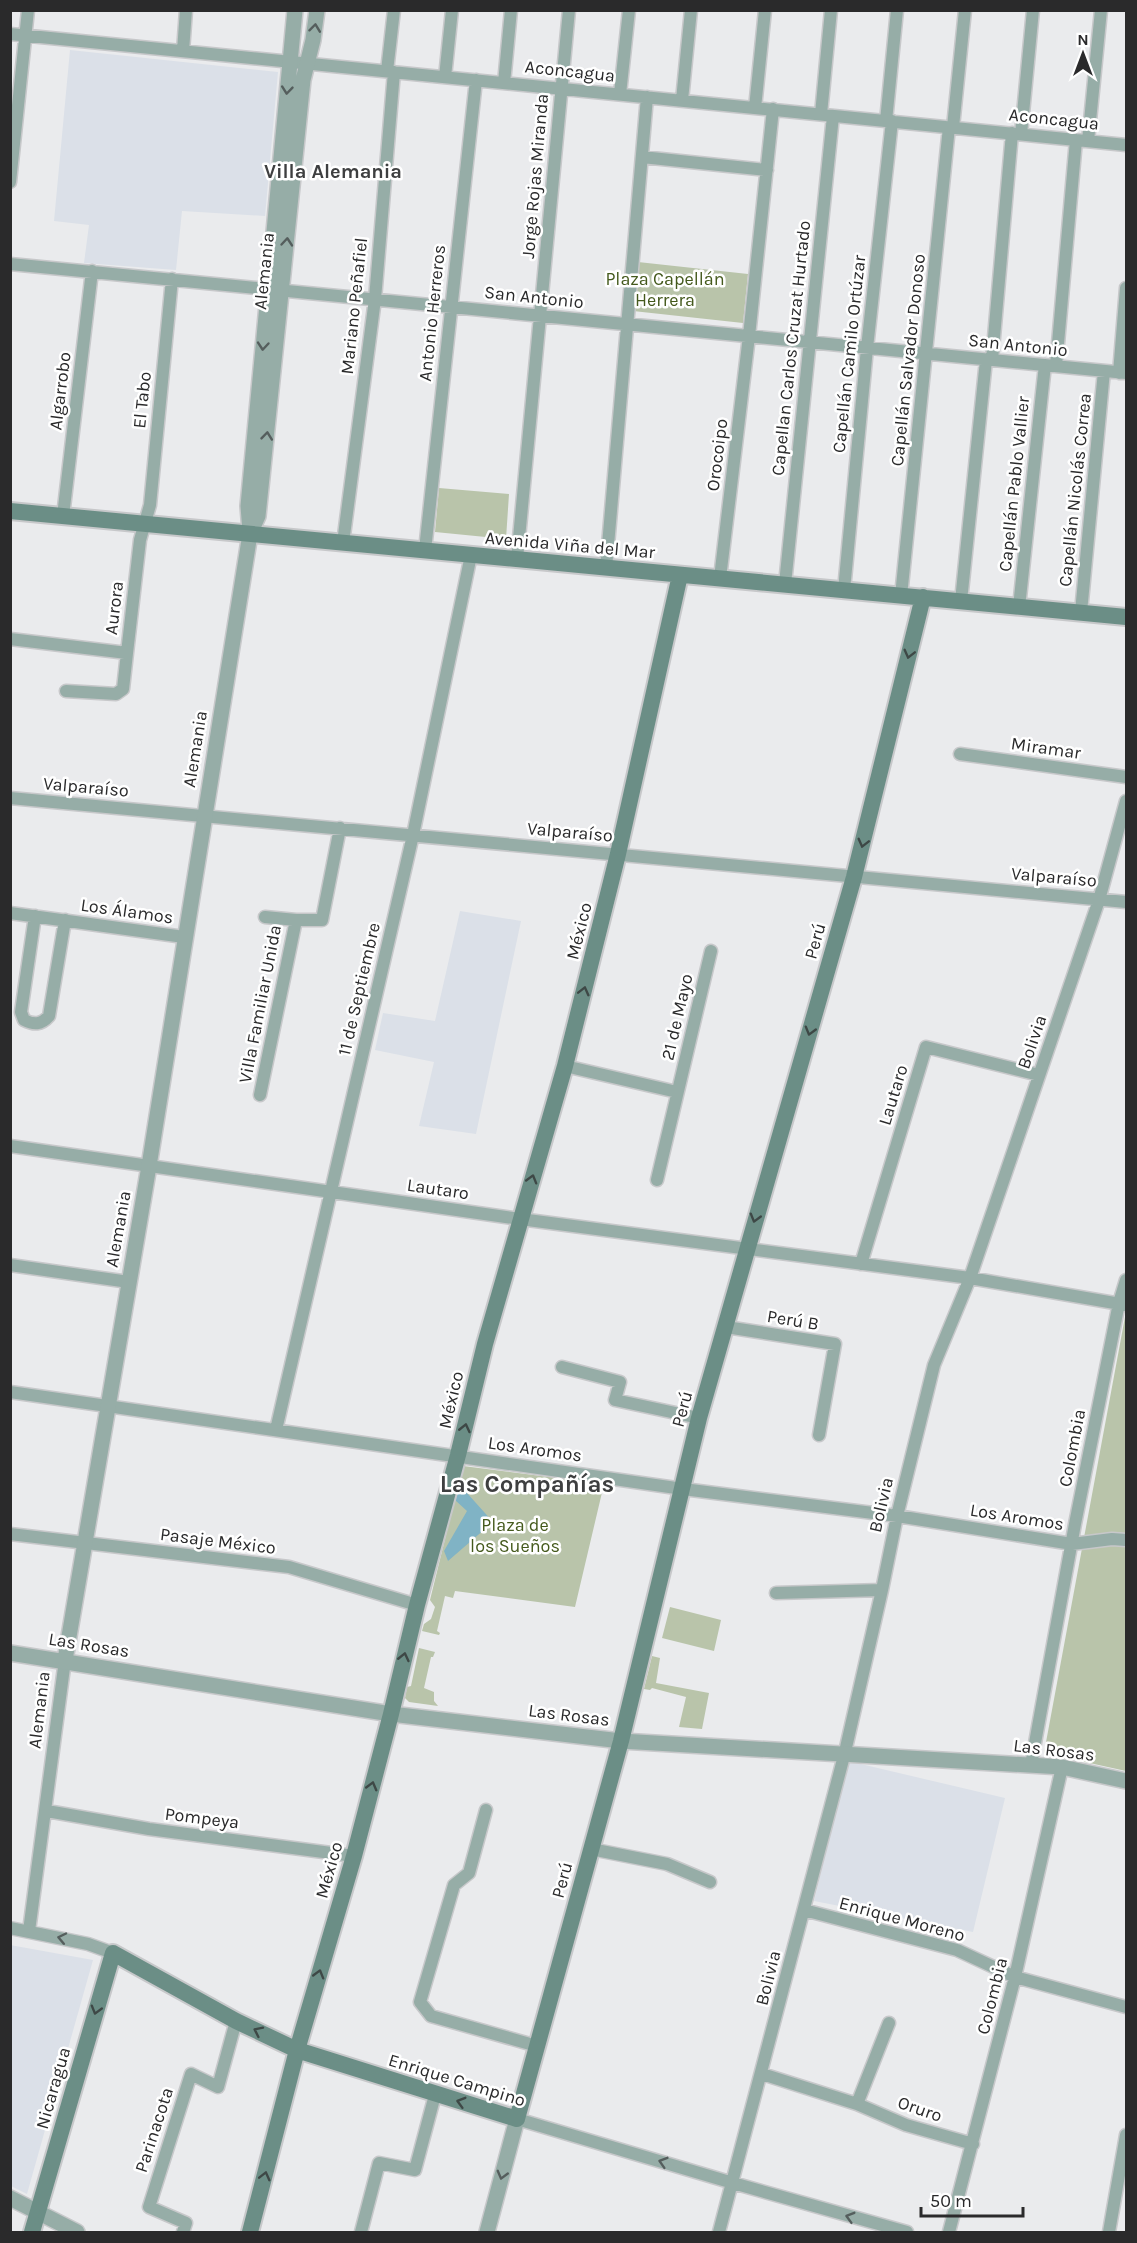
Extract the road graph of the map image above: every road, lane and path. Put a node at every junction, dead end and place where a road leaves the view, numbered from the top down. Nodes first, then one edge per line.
1 (28, 10) edge
2 (186, 10) edge
3 (295, 10) edge
4 (317, 10) edge
5 (394, 10) edge
6 (452, 10) edge
7 (511, 10) edge
8 (569, 10) edge
9 (629, 10) edge
10 (692, 10) edge
11 (765, 10) edge
12 (831, 10) edge
13 (897, 10) edge
14 (964, 10) edge
15 (1033, 10) edge
16 (1101, 10) edge
17 (10, 34) edge
18 (25, 35) junction
19 (183, 51) junction
20 (290, 62) junction
21 (308, 63) junction
22 (391, 72) junction
23 (445, 77) junction
24 (476, 80) junction
25 (504, 83) junction
26 (562, 88) junction
27 (620, 94) junction
28 (647, 97) junction
29 (682, 100) junction
30 (755, 108) junction
31 (773, 110) junction
32 (827, 115) junction
33 (889, 121) junction
34 (951, 127) junction
35 (1017, 134) junction
36 (1082, 140) junction
37 (1126, 145) edge
38 (642, 157) junction
39 (767, 170) junction
40 (10, 183) edge
41 (10, 264) edge
42 (92, 272) junction
43 (172, 279) junction
44 (1126, 288) edge
45 (275, 289) junction
46 (375, 299) junction
47 (451, 307) junction
48 (540, 316) junction
49 (627, 324) junction
50 (749, 336) junction
51 (809, 342) junction
52 (867, 348) junction
53 (928, 354) junction
54 (989, 360) junction
55 (1050, 366) junction
56 (1104, 371) junction
57 (1123, 373) edge
58 (10, 511) edge
59 (63, 516) junction
60 (145, 524) junction
61 (250, 534) junction
62 (343, 543) junction
63 (425, 550) junction
64 (471, 555) junction
65 (517, 559) junction
66 (606, 568) junction
67 (680, 574) junction
68 (720, 578) junction
69 (785, 585) junction
70 (844, 590) junction
71 (902, 596) junction
72 (923, 597) junction
73 (961, 601) junction
74 (1019, 607) junction
75 (1081, 612) junction
76 (1126, 617) edge
77 (10, 639) edge
78 (127, 652) junction
79 (66, 691) dead end
80 (960, 754) dead end
81 (1126, 777) edge
82 (10, 798) edge
83 (1126, 801) edge
84 (204, 815) junction
85 (340, 828) junction
86 (413, 835) junction
87 (618, 854) junction
88 (854, 877) junction
89 (1099, 900) junction
90 (1126, 902) edge
91 (10, 914) edge
92 (35, 916) junction
93 (265, 917) dead end
94 (65, 920) junction
95 (296, 920) junction
96 (184, 937) junction
97 (711, 951) dead end
98 (565, 1066) junction
99 (1039, 1075) junction
100 (677, 1092) junction
101 (260, 1095) dead end
102 (10, 1146) edge
103 (149, 1166) junction
104 (657, 1180) dead end
105 (332, 1192) junction
106 (520, 1219) junction
107 (746, 1250) junction
108 (861, 1264) junction
109 (10, 1265) edge
110 (970, 1278) junction
111 (1126, 1280) edge
112 (129, 1282) junction
113 (1123, 1304) edge
114 (726, 1327) junction
115 (562, 1367) dead end
116 (10, 1392) edge
117 (109, 1406) junction
118 (699, 1418) junction
119 (276, 1430) junction
120 (819, 1435) dead end
121 (458, 1455) junction
122 (683, 1489) junction
123 (897, 1516) junction
124 (10, 1534) edge
125 (1126, 1540) edge
126 (86, 1543) junction
127 (1072, 1544) junction
128 (882, 1590) junction
129 (776, 1593) dead end
130 (417, 1605) junction
131 (10, 1653) edge
132 (65, 1660) junction
133 (391, 1714) junction
134 (621, 1740) junction
135 (845, 1752) junction
136 (1031, 1765) junction
137 (1062, 1767) junction
138 (1126, 1781) edge
139 (486, 1810) dead end
140 (47, 1811) junction
141 (591, 1849) junction
142 (354, 1856) junction
143 (710, 1882) dead end
144 (804, 1910) junction
145 (10, 1928) edge
146 (29, 1931) junction
147 (112, 1953) junction
148 (1015, 1977) junction
149 (1126, 2007) edge
150 (236, 2021) junction
151 (889, 2023) dead end
152 (537, 2046) junction
153 (297, 2050) junction
154 (762, 2074) junction
155 (435, 2095) junction
156 (857, 2104) junction
157 (517, 2119) junction
158 (1126, 2135) edge
159 (973, 2144) junction
160 (733, 2183) junction
161 (10, 2198) edge
162 (38, 2212) junction
163 (32, 2232) edge
164 (77, 2232) edge
165 (183, 2232) edge
166 (250, 2232) edge
167 (361, 2232) edge
168 (487, 2232) edge
169 (719, 2232) edge
170 (907, 2232) edge
171 (949, 2232) edge
172 (1109, 2232) edge

1 - 18 street
2 - 19 street
3 - 20 street, Alemania
21 -> 4 street, Alemania
5 - 22 street, Mariano Peñafiel
6 - 23 street
7 - 25 street
8 - 26 street, Jorge Rojas Miranda
9 - 27 street
10 - 29 street
11 - 30 street
12 - 32 street, Capellan Carlos Cruzat Hurtado
13 - 33 street, Capellán Camilo Ortúzar
14 - 34 street, Capellán Salvador Donoso
15 - 35 street
16 - 36 street, Capellán Pablo Vallier
17 - 18 street, Aconcagua
18 - 19 street, Aconcagua
18 - 40 street
19 - 20 street, Aconcagua
20 - 21 street, Aconcagua
20 -> 45 street, Alemania
21 - 22 street, Aconcagua
45 -> 21 street, Alemania
22 - 23 street, Aconcagua
22 - 46 street, Mariano Peñafiel
23 - 24 street, Aconcagua
24 - 25 street, Aconcagua
24 - 47 street, Antonio Herreros
25 - 26 street, Aconcagua
26 - 27 street, Aconcagua
26 - 48 street, Jorge Rojas Miranda
27 - 28 street, Aconcagua
28 - 29 street, Aconcagua
28 - 38 street
29 - 30 street, Aconcagua
30 - 31 street, Aconcagua
31 - 32 street, Aconcagua
31 - 39 street, Orocoipo
32 - 33 street, Aconcagua
32 - 51 street, Capellan Carlos Cruzat Hurtado
33 - 34 street, Aconcagua
33 - 52 street, Capellán Camilo Ortúzar
34 - 35 street, Aconcagua
34 - 53 street, Capellán Salvador Donoso
35 - 36 street, Aconcagua
35 - 54 street
36 - 37 street, Aconcagua
36 - 55 street, Capellán Pablo Vallier
38 - 39 street
38 - 49 street
39 - 50 street, Orocoipo
41 - 42 street, San Antonio
42 - 43 street, San Antonio
42 - 59 street, Algarrobo
43 - 45 street, San Antonio
43 - 60 street, El Tabo
44 - 57 street
45 - 46 street, San Antonio
45 - 61 street, Alemania
46 - 47 street, San Antonio
46 - 62 street, Mariano Peñafiel
47 - 48 street, San Antonio
47 - 63 street, Antonio Herreros
48 - 49 street, San Antonio
48 - 65 street, Jorge Rojas Miranda
49 - 50 street, San Antonio
49 - 66 street
50 - 51 street, San Antonio
50 - 68 street, Orocoipo
51 - 52 street, San Antonio
51 - 69 street, Capellan Carlos Cruzat Hurtado
52 - 53 street, San Antonio
52 - 70 street, Capellán Camilo Ortúzar
53 - 54 street, San Antonio
53 - 71 street, Capellán Salvador Donoso
54 - 55 street, San Antonio
54 - 73 street
55 - 56 street, San Antonio
55 - 74 street, Capellán Pablo Vallier
56 - 57 street, San Antonio
56 - 75 street, Capellán Nicolás Correa
58 - 59 main road, Avenida Viña del Mar
59 - 60 main road, Avenida Viña del Mar
60 - 61 main road, Avenida Viña del Mar
60 - 78 street, Aurora
61 - 62 main road, Avenida Viña del Mar
61 - 84 street, Alemania
62 - 63 main road, Avenida Viña del Mar
63 - 64 main road, Avenida Viña del Mar
64 - 65 main road, Avenida Viña del Mar
64 - 86 street, 11 de Septiembre
65 - 66 main road, Avenida Viña del Mar
66 - 67 main road, Avenida Viña del Mar
67 - 68 main road, Avenida Viña del Mar
67 - 87 main road, México
68 - 69 main road, Avenida Viña del Mar
69 - 70 main road, Avenida Viña del Mar
70 - 71 main road, Avenida Viña del Mar
71 - 72 main road, Avenida Viña del Mar
72 - 73 main road, Avenida Viña del Mar
72 -> 88 main road, Perú
73 - 74 main road, Avenida Viña del Mar
74 - 75 main road, Avenida Viña del Mar
75 - 76 main road, Avenida Viña del Mar
77 - 78 street, Aurora
78 - 79 street
80 - 81 street, Miramar
82 - 84 street, Valparaíso
83 - 89 street, Bolivia
84 - 85 street, Valparaíso
84 - 96 street, Alemania
85 - 86 street, Valparaíso
85 - 95 street, Villa Familiar Unida
86 - 87 street, Valparaíso
86 - 105 street, 11 de Septiembre
87 - 88 street, Valparaíso
98 -> 87 main road, México
88 - 89 street, Valparaíso
88 -> 107 main road, Perú
89 - 90 street, Valparaíso
89 - 99 street, Bolivia
91 - 92 street, Los Álamos
92 - 94 street, Los Álamos
92 - 94 street, Los Álamos
93 - 95 street, Villa Familiar Unida
94 - 96 street, Los Álamos
95 - 101 street, Villa Familiar Unida
96 - 103 street, Alemania
97 - 100 street, 21 de Mayo
98 - 100 street
106 -> 98 main road, México
99 - 108 street, Lautaro
99 - 110 street, Bolivia
100 - 104 street, 21 de Mayo
102 - 103 street, Lautaro
103 - 105 street, Lautaro
103 - 112 street, Alemania
105 - 106 street, Lautaro
105 - 119 street, 11 de Septiembre
106 - 107 street, Lautaro
121 -> 106 main road, México
107 - 108 street, Lautaro
107 - 114 main road, Perú
108 - 110 street, Lautaro
109 - 112 street
110 - 113 street, Lautaro
110 - 123 street, Bolivia
111 - 113 street, Colombia
112 - 117 street, Alemania
113 - 127 street, Colombia
114 - 118 main road, Perú
114 - 120 street, Perú B
115 - 118 street
116 - 117 street, Los Aromos
117 - 119 street, Los Aromos
117 - 126 street, Alemania
118 - 122 main road, Perú
119 - 121 street, Los Aromos
121 - 122 street, Los Aromos
121 - 130 main road, México
122 - 123 street, Los Aromos
122 - 134 main road, Perú
123 - 127 street, Los Aromos
123 - 128 street, Bolivia
124 - 126 street, Pasaje México
125 - 127 street, Los Aromos
126 - 130 street, Pasaje México
126 - 132 street, Alemania
127 - 136 street, Colombia
128 - 129 street
128 - 135 street, Bolivia
133 -> 130 main road, México
131 - 132 street, Las Rosas
132 - 133 street, Las Rosas
132 - 140 street, Alemania
133 - 134 street, Las Rosas
142 -> 133 main road, México
134 - 135 street, Las Rosas
134 - 141 main road, Perú
135 - 136 street, Las Rosas
135 - 144 street, Bolivia
136 - 137 street, Las Rosas
137 - 138 street, Las Rosas
137 - 148 street, Colombia
139 - 152 street
140 - 142 street, Pompeya
140 - 146 street, Alemania
141 - 143 street
141 - 152 main road, Perú
153 -> 142 main road, México
144 - 148 street, Enrique Moreno
144 - 154 street, Bolivia
145 - 146 street, Enrique Campino
147 -> 146 street, Enrique Campino
147 - 150 main road, Enrique Campino
147 -> 162 main road, Nicaragua
148 - 149 street, Enrique Moreno
148 - 159 street, Colombia
153 -> 150 main road, Enrique Campino
150 - 165 street, Parinacota
151 - 156 street
152 - 157 main road, Perú
153 - 155 main road, Enrique Campino
166 -> 153 main road, México
154 - 156 street, Oruro
154 - 160 street, Bolivia
157 -> 155 main road, Enrique Campino
155 - 167 street
156 - 159 street, Oruro
160 -> 157 street, Enrique Campino
157 -> 168 street, Perú
158 - 172 street
159 - 171 street, Colombia
160 - 169 street, Bolivia
170 -> 160 street, Enrique Campino
161 - 162 street
162 - 163 main road, Nicaragua
162 - 164 street

